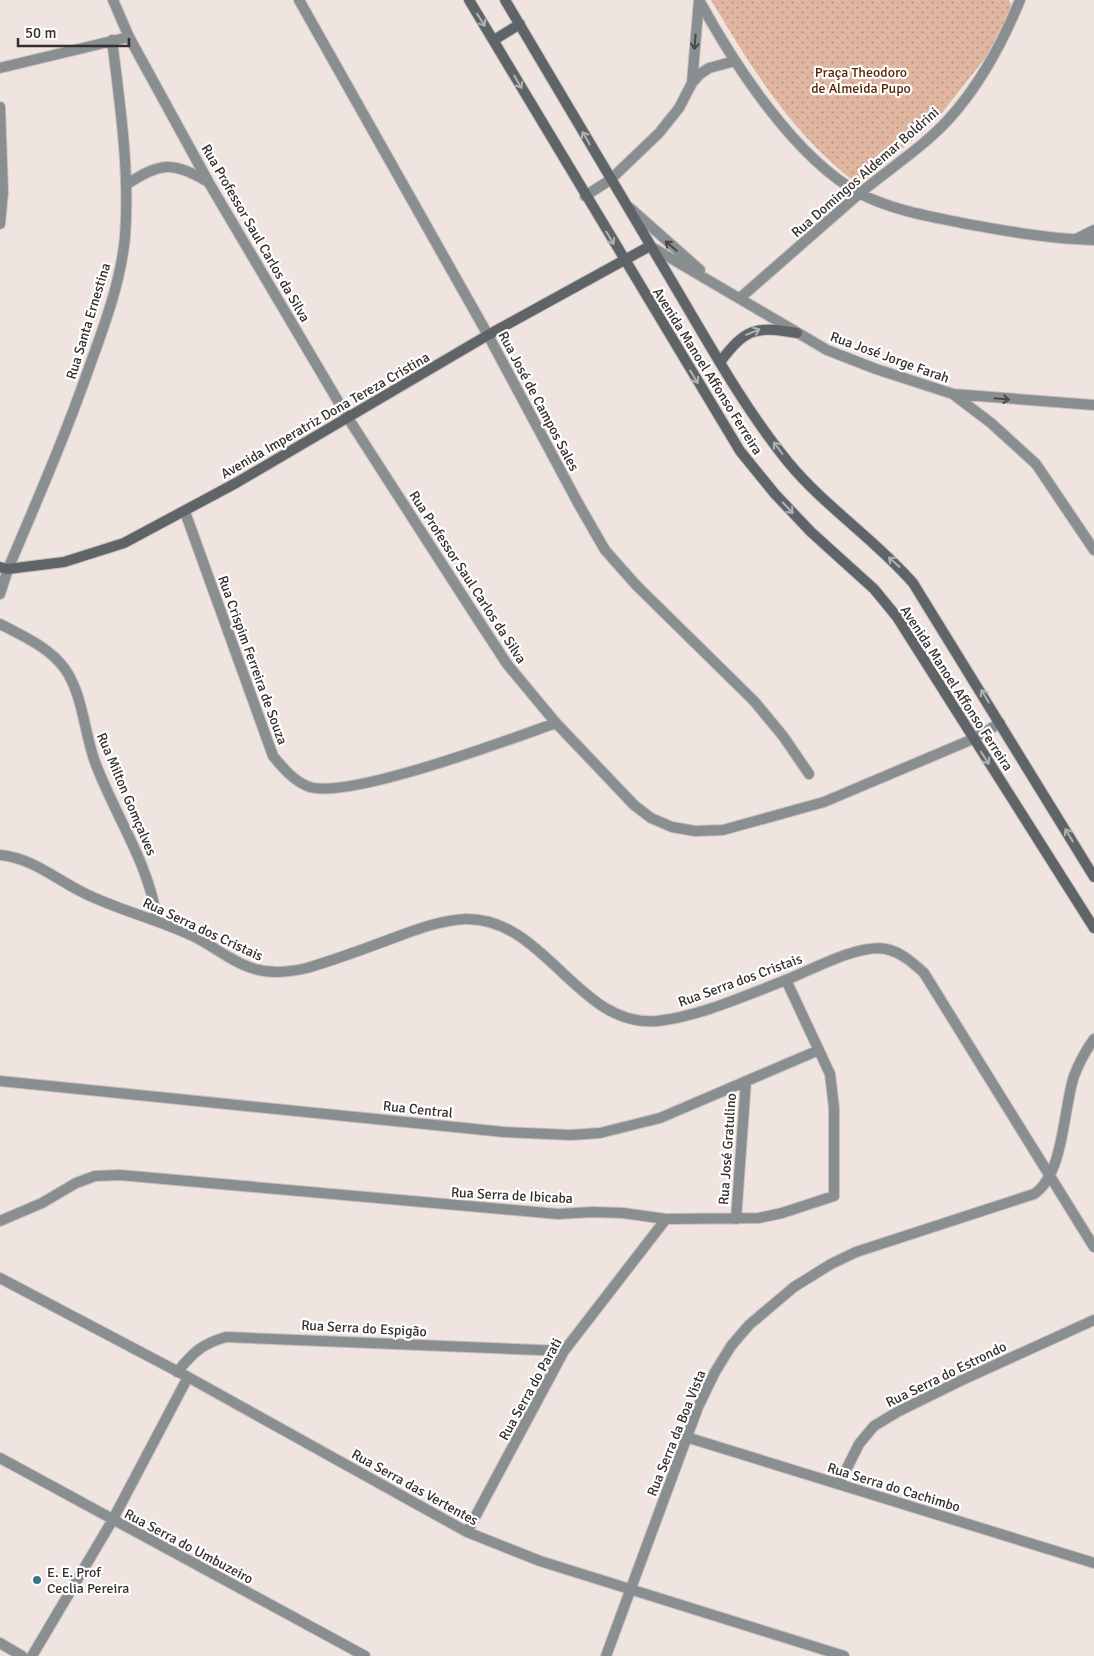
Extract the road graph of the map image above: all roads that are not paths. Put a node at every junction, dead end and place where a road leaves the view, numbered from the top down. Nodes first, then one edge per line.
1 (113, 0) edge
2 (299, 0) edge
3 (469, 0) edge
4 (505, 0) edge
5 (699, 0) edge
6 (1020, 0) edge
7 (520, 24) junction
8 (129, 37) junction
9 (112, 40) junction
10 (494, 40) junction
11 (735, 61) junction
12 (0, 68) edge
13 (692, 83) junction
14 (0, 107) edge
15 (610, 180) junction
16 (209, 183) junction
17 (126, 185) junction
18 (860, 194) junction
19 (585, 196) junction
20 (625, 203) junction
21 (0, 224) edge
22 (1094, 230) edge
23 (1075, 240) junction
24 (1094, 240) edge
25 (650, 246) junction
26 (623, 259) junction
27 (722, 288) junction
28 (740, 298) junction
29 (797, 333) junction
30 (488, 335) junction
31 (720, 362) junction
32 (953, 394) junction
33 (1094, 405) edge
34 (348, 418) junction
35 (186, 512) junction
36 (1094, 550) edge
37 (4, 568) edge
38 (0, 594) edge
39 (0, 624) edge
40 (556, 723) junction
41 (1000, 723) junction
42 (973, 739) junction
43 (809, 774) dead end
44 (0, 854) edge
45 (1094, 877) edge
46 (157, 920) junction
47 (1094, 928) edge
48 (786, 980) junction
49 (1094, 1039) edge
50 (819, 1050) junction
51 (0, 1081) edge
52 (746, 1081) junction
53 (1052, 1175) junction
54 (736, 1219) junction
55 (666, 1220) junction
56 (0, 1221) edge
57 (1094, 1247) edge
58 (0, 1278) edge
59 (1094, 1320) edge
60 (564, 1351) junction
61 (176, 1372) junction
62 (188, 1377) junction
63 (686, 1437) junction
64 (0, 1458) edge
65 (839, 1484) junction
66 (112, 1521) junction
67 (467, 1532) junction
68 (1094, 1563) edge
69 (630, 1590) junction
70 (0, 1643) edge
71 (22, 1656) edge
72 (32, 1656) edge
73 (365, 1656) edge
74 (606, 1656) edge
75 (844, 1656) edge

1 - 8 street, Rua Professor Saul Carlos da Silva
2 - 30 street, Rua José de Campos Sales
3 -> 10 main road, Avenida Manoel Affonso Ferreira
4 - 7 main road, Avenida Manoel Affonso Ferreira
5 - 11 street
5 -> 13 street
6 - 18 street, Rua Domingos Aldemar Boldrini
7 - 10 main road
15 -> 7 main road, Avenida Manoel Affonso Ferreira
8 - 9 street
8 - 16 street, Rua Professor Saul Carlos da Silva
9 - 12 street
9 - 17 street, Rua Santa Ernestina
10 -> 19 main road, Avenida Manoel Affonso Ferreira
11 - 13 street
11 - 18 street
13 - 15 street
14 - 21 street
15 - 19 street
15 - 20 main road, Avenida Manoel Affonso Ferreira
16 - 17 street
16 - 34 street, Rua Professor Saul Carlos da Silva
17 - 37 street, Rua Santa Ernestina
18 - 23 street
18 - 28 street, Rua Domingos Aldemar Boldrini
19 -> 26 main road, Avenida Manoel Affonso Ferreira
20 - 25 main road, Avenida Manoel Affonso Ferreira
27 -> 20 street, Rua José Jorge Farah
22 - 23 street
23 - 24 street
25 - 26 main road, Avenida Imperatriz Dona Tereza Cristina
25 - 27 street, Rua José Jorge Farah
25 - 31 main road, Avenida Manoel Affonso Ferreira
26 - 30 main road, Avenida Imperatriz Dona Tereza Cristina
26 -> 42 main road, Avenida Manoel Affonso Ferreira
27 - 28 street, Rua José Jorge Farah
28 - 29 street, Rua José Jorge Farah
31 -> 29 main road
29 - 32 street, Rua José Jorge Farah
30 - 34 main road, Avenida Imperatriz Dona Tereza Cristina
30 - 43 street, Rua José de Campos Sales
41 -> 31 main road, Avenida Manoel Affonso Ferreira
32 -> 33 street, Rua José Jorge Farah
32 - 36 street
34 - 35 main road, Avenida Imperatriz Dona Tereza Cristina
34 - 40 street, Rua Professor Saul Carlos da Silva
35 - 37 main road, Avenida Imperatriz Dona Tereza Cristina
35 - 40 street, Rua Crispim Ferreira de Souza
37 - 38 street, Rua Santa Ernestina
39 - 46 street, Rua Milton Gomçalves
40 - 42 street, Rua Professor Saul Carlos da Silva
41 - 42 street, Rua Professor Saul Carlos da Silva
45 -> 41 main road, Avenida Manoel Affonso Ferreira
42 -> 47 main road, Avenida Manoel Affonso Ferreira
44 - 46 street, Rua Serra dos Cristais
46 - 48 street, Rua Serra dos Cristais
48 - 50 street, Rua Serra de Ibicaba
48 - 53 street, Rua Serra dos Cristais
49 - 53 street
50 - 52 street, Rua Central
50 - 54 street, Rua Serra de Ibicaba
51 - 52 street, Rua Central
52 - 54 street, Rua José Gratulino
53 - 57 street, Rua Serra dos Cristais
53 - 63 street, Rua Serra da Boa Vista
54 - 55 street, Rua Serra de Ibicaba
55 - 56 street, Rua Serra de Ibicaba
55 - 60 street, Rua Serra do Parati
58 - 61 street, Rua Serra das Vertentes
59 - 65 street, Rua Serra do Estrondo
60 - 61 street, Rua Serra do Espigão
60 - 67 street, Rua Serra do Parati
61 - 62 street, Rua Serra das Vertentes
62 - 66 street
62 - 67 street, Rua Serra das Vertentes
63 - 65 street, Rua Serra do Cachimbo
63 - 69 street, Rua Serra da Boa Vista
64 - 66 street, Rua Serra do Umbuzeiro
65 - 68 street, Rua Serra do Cachimbo
66 - 72 street
66 - 73 street, Rua Serra do Umbuzeiro
67 - 69 street, Rua Serra das Vertentes
69 - 74 street, Rua Serra da Boa Vista
69 - 75 street, Rua Serra das Vertentes
70 - 71 street

